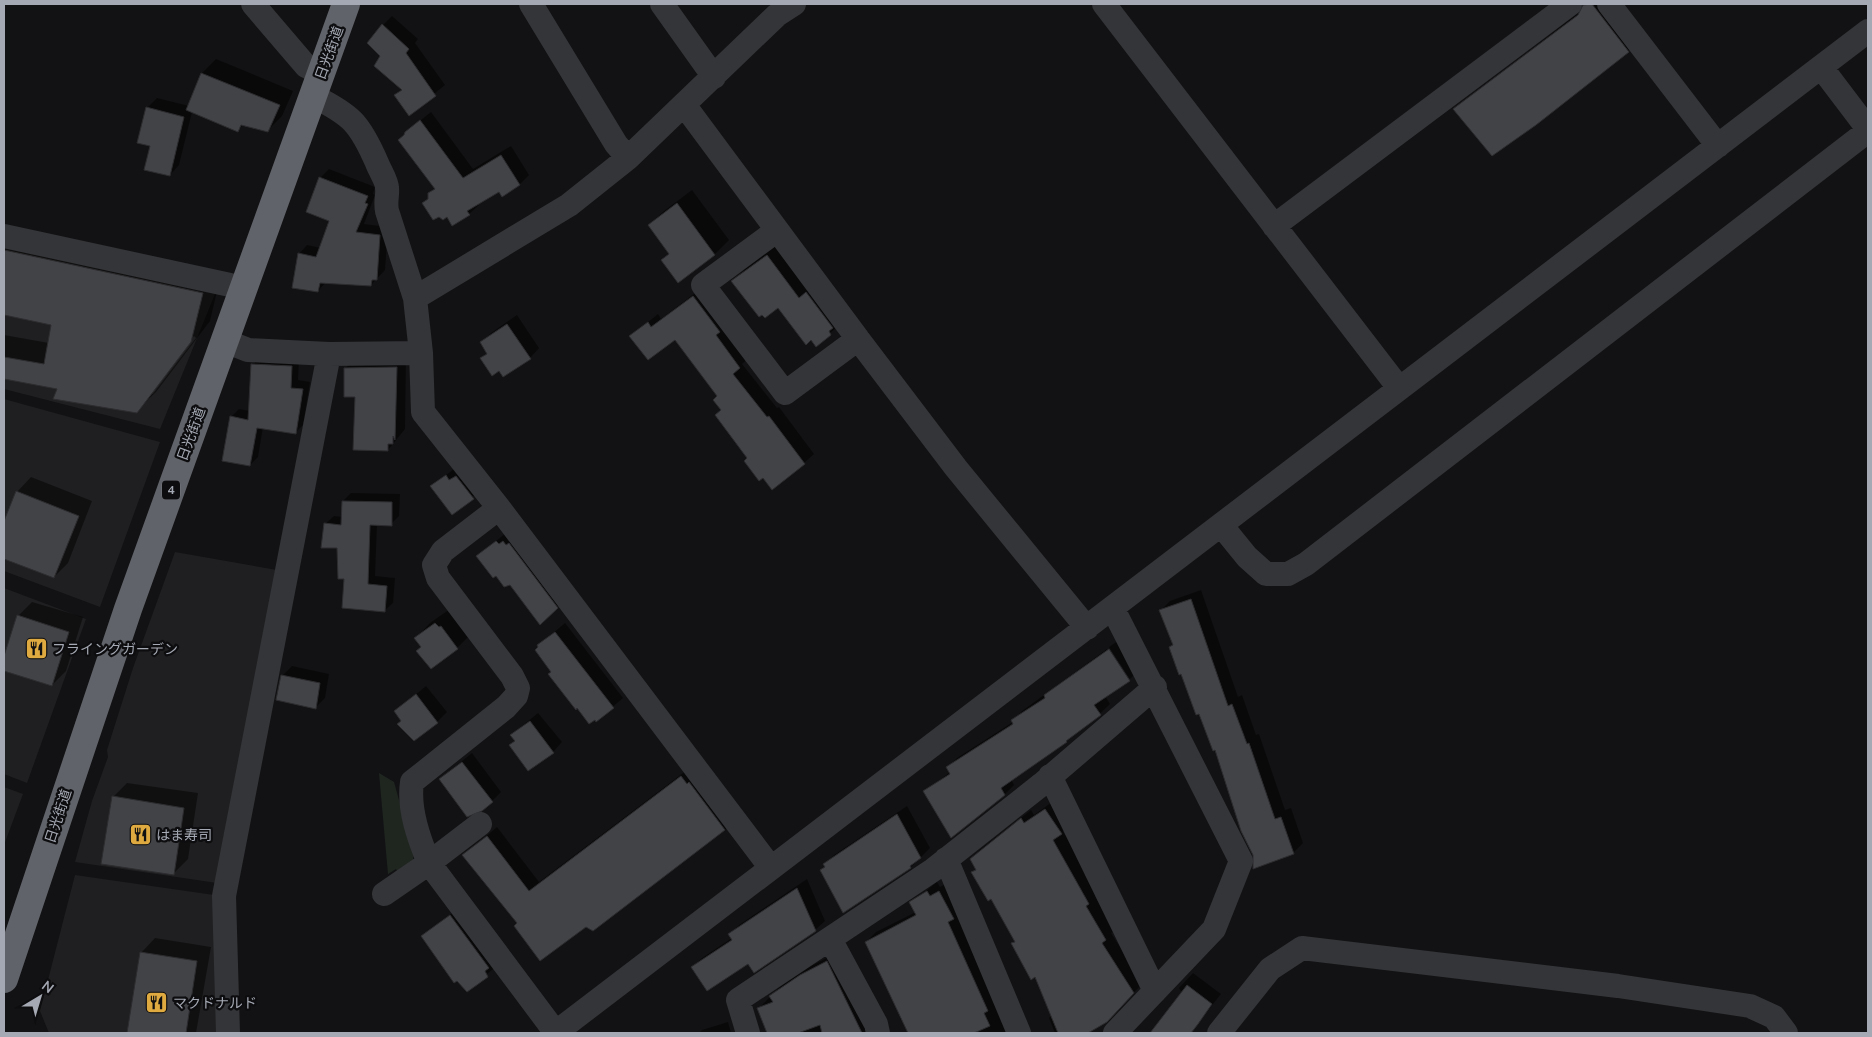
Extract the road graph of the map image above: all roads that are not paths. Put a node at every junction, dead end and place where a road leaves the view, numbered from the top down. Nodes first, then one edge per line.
1 (253, 4) edge
2 (346, 4) edge
3 (531, 4) edge
4 (662, 4) edge
5 (1104, 4) edge
6 (1570, 4) edge
7 (1609, 4) edge
8 (780, 8) edge
9 (1868, 31) edge
10 (1821, 67) junction
11 (714, 77) junction
12 (317, 85) junction
13 (685, 106) junction
14 (1868, 130) edge
15 (1718, 146) junction
16 (628, 158) junction
17 (1274, 226) junction
18 (776, 231) junction
19 (4, 236) edge
20 (244, 288) junction
21 (415, 298) junction
22 (858, 339) junction
23 (225, 341) junction
24 (421, 353) junction
25 (329, 354) junction
26 (1399, 388) junction
27 (499, 508) junction
28 (1221, 525) junction
29 (1113, 609) junction
30 (1087, 628) junction
31 (1155, 688) junction
32 (1050, 776) junction
33 (480, 824) dead end
34 (946, 859) junction
35 (430, 864) junction
36 (771, 868) junction
37 (384, 894) dead end
38 (830, 938) junction
39 (6, 967) edge
40 (1155, 991) junction
41 (228, 1033) edge
42 (555, 1033) edge
43 (748, 1033) edge
44 (878, 1033) edge
45 (1019, 1033) edge
46 (1115, 1033) edge
47 (1219, 1033) edge
48 (1786, 1033) edge

1 - 12 street
2 - 12 highway, 日光街道 / 4
3 - 16 street
4 - 11 street
5 - 17 street
6 - 17 street
7 - 15 street
8 - 11 street
9 - 10 street
10 - 14 street
10 - 15 street
11 - 13 street
12 - 20 highway, 日光街道 / 4
12 - 21 street
13 - 16 street
13 - 18 street
14 - 28 street
15 - 26 street
16 - 21 street
17 - 26 street
18 - 22 street
18 - 22 street
19 - 20 street
20 - 23 highway, 日光街道 / 4
21 - 24 street
22 - 30 street
23 - 25 street
23 - 39 highway, 日光街道 / 4
24 - 25 street
24 - 27 street
25 - 41 street
26 - 28 street
27 - 35 street
27 - 36 street
28 - 29 street
29 - 30 street
29 - 31 street
30 - 36 street
31 - 32 street
31 - 40 street
32 - 34 street
32 - 40 street
33 - 35 street
34 - 38 street
34 - 45 street
35 - 37 street
35 - 42 street
36 - 42 street
38 - 43 street
38 - 44 street
40 - 46 street
47 - 48 street

